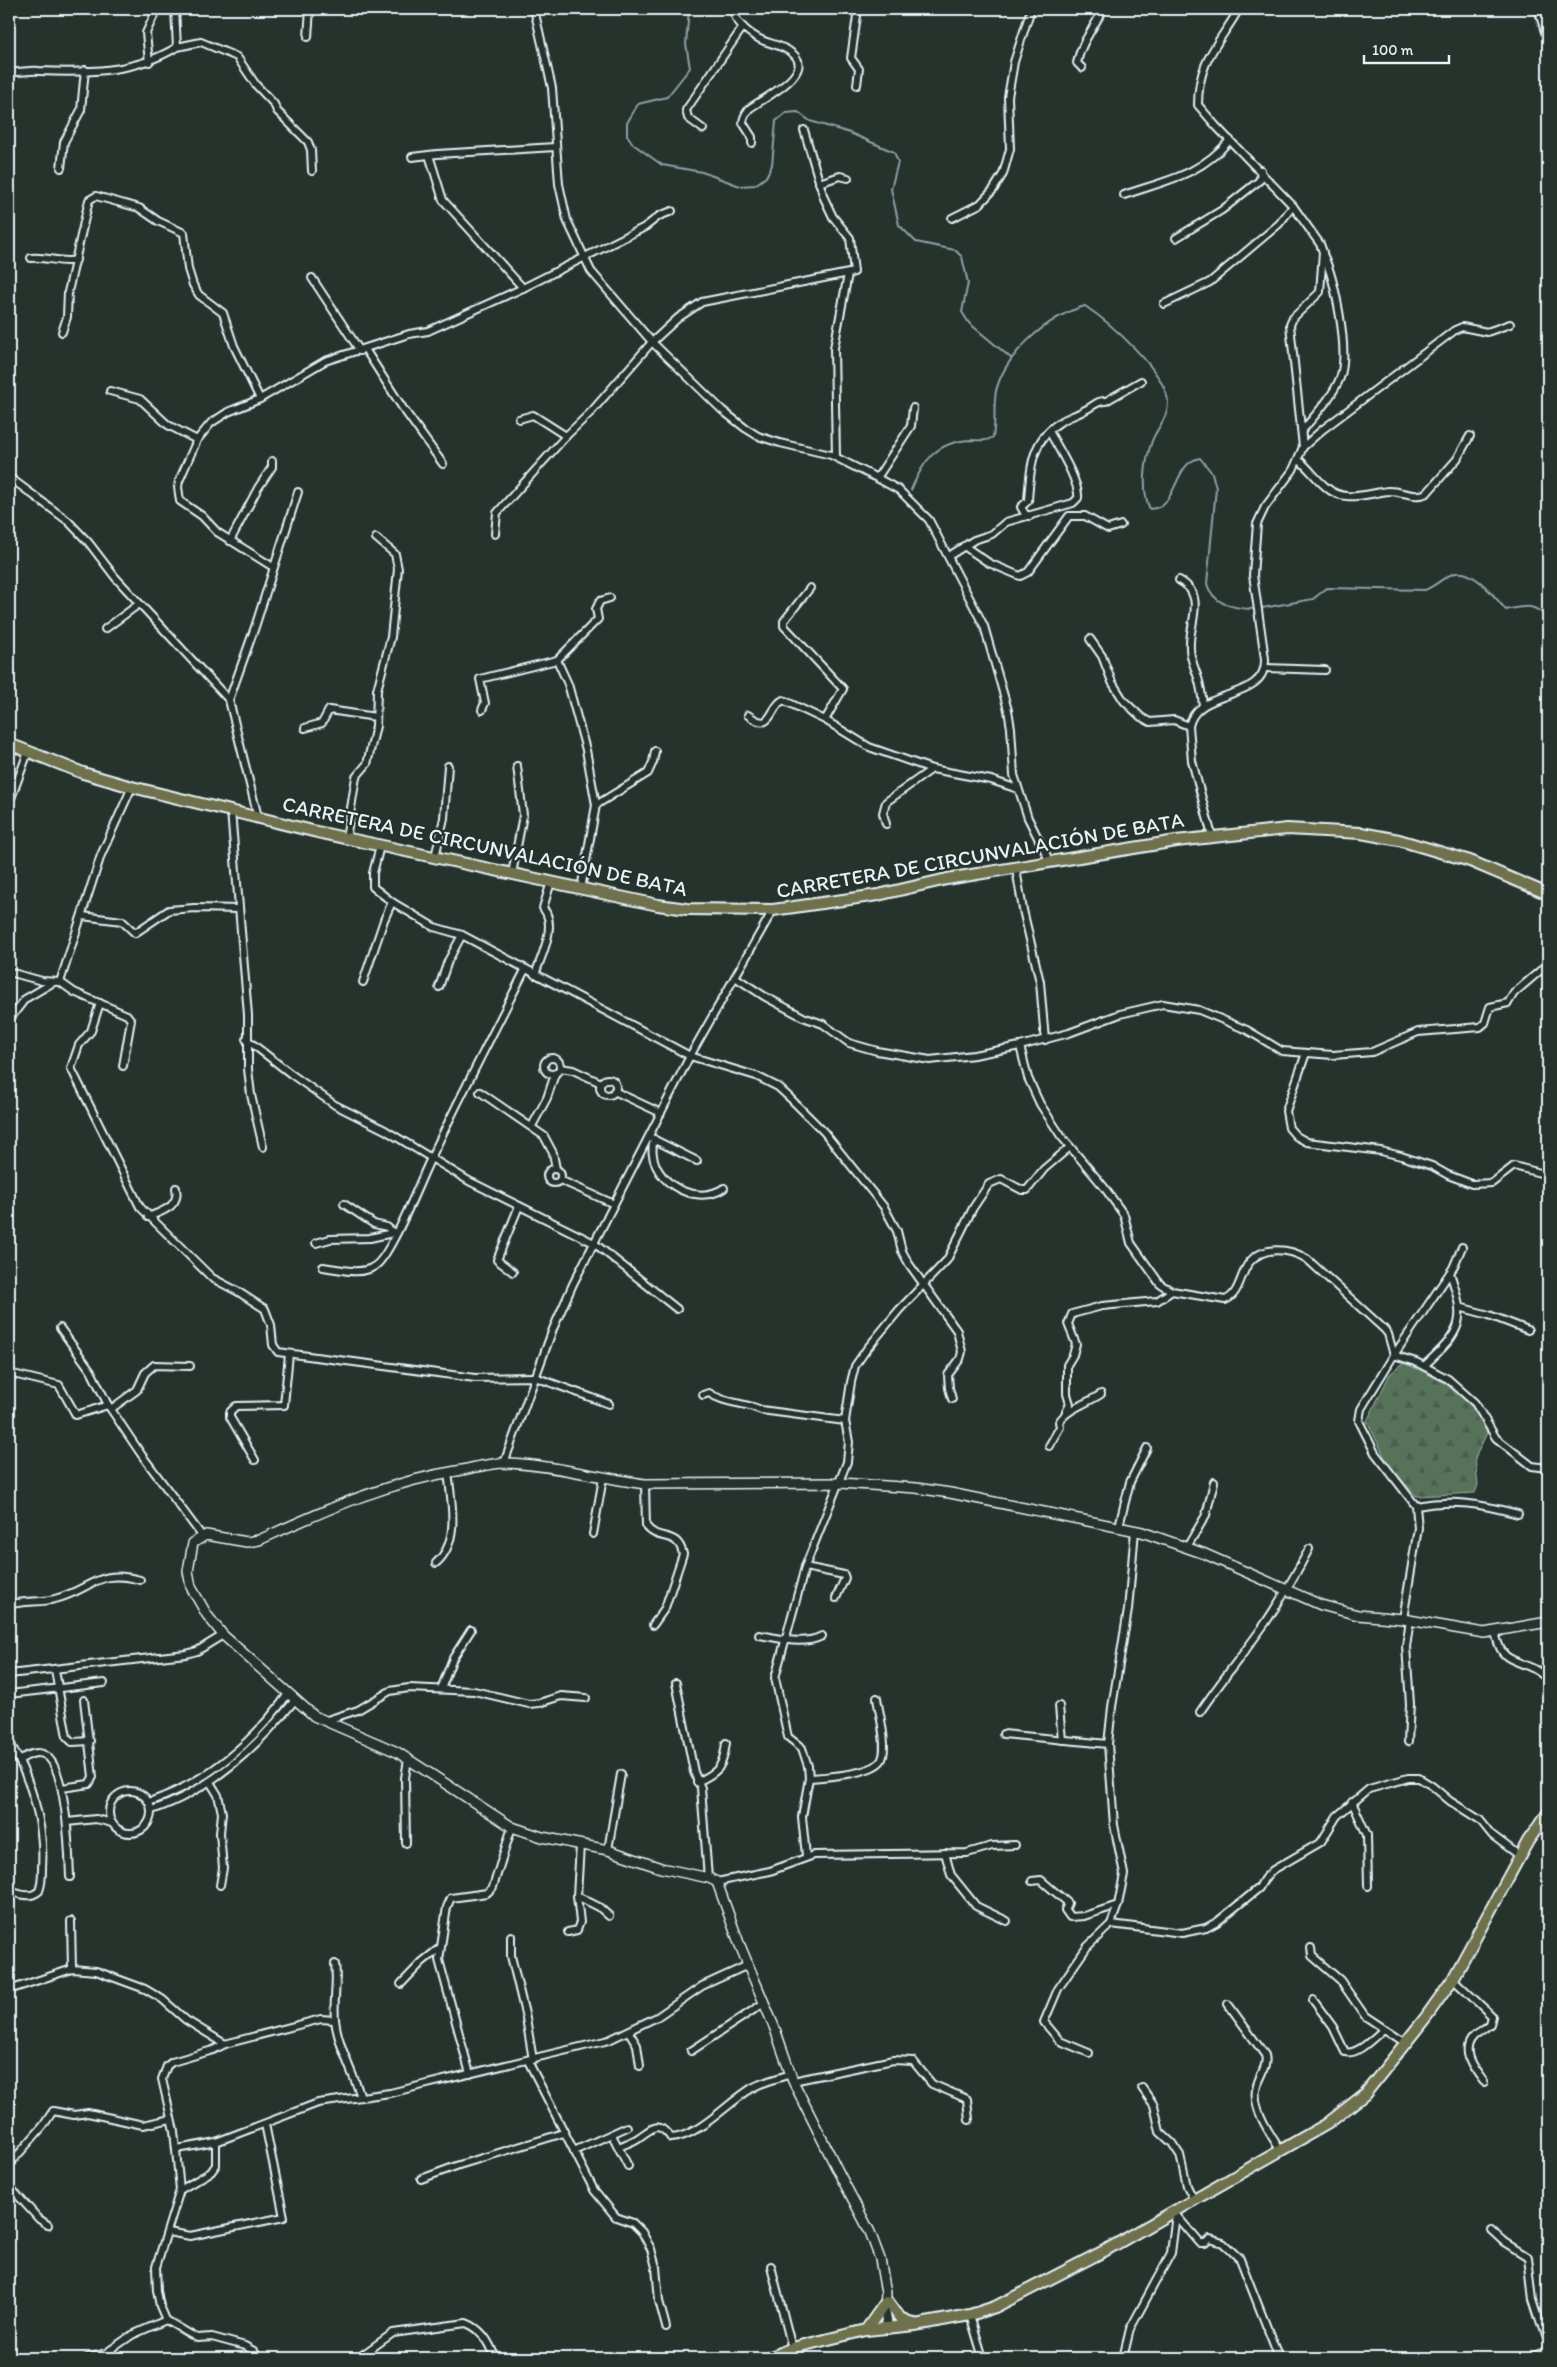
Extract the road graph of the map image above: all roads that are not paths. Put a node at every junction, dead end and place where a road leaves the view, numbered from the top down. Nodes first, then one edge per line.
1 (157, 9) edge
2 (175, 9) edge
3 (310, 9) edge
4 (534, 9) edge
5 (733, 9) edge
6 (858, 9) edge
7 (1031, 9) edge
8 (1103, 9) edge
9 (1240, 9) edge
10 (1538, 9) edge
11 (743, 27) junction
12 (308, 37) dead end
13 (1548, 42) edge
14 (176, 47) junction
15 (149, 62) junction
16 (1082, 68) dead end
17 (85, 70) junction
18 (9, 72) edge
19 (857, 84) dead end
20 (702, 129) dead end
21 (804, 130) dead end
22 (1230, 140) junction
23 (752, 143) dead end
24 (555, 147) junction
25 (429, 155) junction
26 (412, 157) dead end
27 (61, 168) dead end
28 (1261, 170) junction
29 (312, 172) dead end
30 (848, 178) dead end
31 (819, 183) junction
32 (1124, 195) dead end
33 (1293, 206) junction
34 (672, 211) dead end
35 (952, 218) dead end
36 (1176, 238) dead end
37 (1323, 252) junction
38 (31, 258) dead end
39 (584, 258) junction
40 (76, 260) junction
41 (848, 274) junction
42 (312, 278) dead end
43 (522, 288) junction
44 (1164, 304) dead end
45 (1510, 324) dead end
46 (62, 332) dead end
47 (652, 342) junction
48 (362, 350) junction
49 (1141, 381) dead end
50 (110, 391) dead end
51 (260, 399) junction
52 (913, 408) dead end
53 (519, 419) dead end
54 (1049, 431) junction
55 (1302, 431) junction
56 (566, 436) junction
57 (1470, 436) dead end
58 (197, 440) junction
59 (1303, 447) junction
60 (836, 458) junction
61 (1298, 460) junction
62 (272, 461) dead end
63 (444, 464) dead end
64 (9, 477) edge
65 (877, 478) junction
66 (298, 492) dead end
67 (1030, 516) junction
68 (1121, 525) dead end
69 (494, 534) dead end
70 (376, 538) dead end
71 (230, 541) junction
72 (964, 546) junction
73 (949, 556) junction
74 (273, 566) junction
75 (1179, 580) dead end
76 (810, 588) dead end
77 (610, 598) dead end
78 (139, 604) junction
79 (105, 629) dead end
80 (1090, 639) dead end
81 (556, 660) junction
82 (1266, 668) junction
83 (1325, 670) dead end
84 (229, 700) junction
85 (1203, 705) junction
86 (482, 710) dead end
87 (748, 715) dead end
88 (376, 717) junction
89 (825, 720) junction
90 (1189, 726) junction
91 (305, 728) dead end
92 (9, 744) edge
93 (655, 751) dead end
94 (28, 752) junction
95 (448, 766) dead end
96 (517, 766) dead end
97 (932, 769) junction
98 (132, 787) junction
99 (1018, 789) junction
100 (9, 804) edge
101 (596, 805) junction
102 (231, 810) junction
103 (258, 818) junction
104 (886, 824) dead end
105 (1212, 836) junction
106 (346, 839) junction
107 (380, 846) junction
108 (435, 857) junction
109 (1050, 862) junction
110 (1016, 869) junction
111 (512, 874) junction
112 (551, 882) junction
113 (581, 889) junction
114 (1548, 894) edge
115 (392, 902) junction
116 (239, 909) junction
117 (773, 910) junction
118 (82, 916) junction
119 (462, 935) junction
120 (1548, 964) edge
121 (525, 970) junction
122 (9, 972) edge
123 (535, 975) junction
124 (735, 977) junction
125 (58, 982) junction
126 (363, 982) dead end
127 (439, 987) dead end
128 (100, 1003) junction
129 (9, 1020) edge
130 (246, 1039) junction
131 (1045, 1040) junction
132 (1020, 1046) junction
133 (1306, 1053) junction
134 (690, 1056) junction
135 (123, 1066) dead end
136 (560, 1068) junction
137 (555, 1074) junction
138 (601, 1083) junction
139 (614, 1091) junction
140 (480, 1092) dead end
141 (660, 1113) junction
142 (532, 1126) junction
143 (651, 1138) junction
144 (263, 1147) dead end
145 (1070, 1147) junction
146 (430, 1158) junction
147 (697, 1161) dead end
148 (556, 1169) junction
149 (1548, 1175) edge
150 (560, 1180) junction
151 (176, 1188) dead end
152 (724, 1188) dead end
153 (344, 1204) dead end
154 (614, 1204) junction
155 (519, 1206) junction
156 (148, 1217) junction
157 (395, 1232) junction
158 (316, 1243) dead end
159 (594, 1243) junction
160 (1462, 1247) dead end
161 (323, 1266) dead end
162 (513, 1272) dead end
163 (1450, 1273) junction
164 (924, 1286) junction
165 (1172, 1291) junction
166 (1459, 1307) junction
167 (677, 1309) dead end
168 (60, 1328) dead end
169 (1528, 1330) dead end
170 (289, 1354) junction
171 (1394, 1355) junction
172 (190, 1366) dead end
173 (1424, 1366) junction
174 (9, 1373) edge
175 (535, 1377) junction
176 (1101, 1394) dead end
177 (703, 1395) dead end
178 (952, 1399) dead end
179 (609, 1404) dead end
180 (109, 1407) junction
181 (1065, 1414) junction
182 (845, 1421) junction
183 (1050, 1446) dead end
184 (1146, 1448) dead end
185 (255, 1460) dead end
186 (504, 1463) junction
187 (1548, 1468) edge
188 (448, 1472) junction
189 (603, 1478) junction
190 (1214, 1482) dead end
191 (840, 1483) junction
192 (645, 1484) junction
193 (1416, 1506) junction
194 (1518, 1514) dead end
195 (1119, 1526) junction
196 (1135, 1530) junction
197 (593, 1534) dead end
198 (202, 1536) junction
199 (1187, 1547) junction
200 (1309, 1549) dead end
201 (436, 1563) dead end
202 (806, 1567) junction
203 (140, 1580) dead end
204 (1287, 1591) junction
205 (836, 1598) dead end
206 (9, 1605) edge
207 (1548, 1608) edge
208 (1407, 1620) junction
209 (1548, 1622) edge
210 (653, 1625) dead end
211 (471, 1630) dead end
212 (1501, 1631) junction
213 (224, 1635) junction
214 (759, 1635) dead end
215 (822, 1636) dead end
216 (784, 1639) junction
217 (55, 1670) junction
218 (9, 1674) edge
219 (1548, 1679) edge
220 (104, 1682) dead end
221 (676, 1683) dead end
222 (58, 1688) junction
223 (441, 1689) junction
224 (9, 1694) edge
225 (292, 1697) junction
226 (586, 1698) dead end
227 (877, 1698) dead end
228 (84, 1700) dead end
229 (1059, 1706) dead end
230 (1200, 1712) dead end
231 (324, 1721) junction
232 (1003, 1734) dead end
233 (1062, 1740) junction
234 (9, 1741) edge
235 (90, 1741) junction
236 (1408, 1742) dead end
237 (726, 1743) dead end
238 (1108, 1744) junction
239 (408, 1759) junction
240 (19, 1760) junction
241 (621, 1774) dead end
242 (809, 1778) junction
243 (210, 1782) junction
244 (697, 1782) junction
245 (62, 1788) junction
246 (149, 1802) junction
247 (1352, 1802) junction
248 (152, 1810) junction
249 (109, 1811) junction
250 (1548, 1813) edge
251 (96, 1819) junction
252 (67, 1822) junction
253 (112, 1823) junction
254 (1537, 1826) junction
255 (512, 1827) junction
256 (1548, 1834) edge
257 (406, 1843) dead end
258 (580, 1845) junction
259 (1015, 1846) dead end
260 (608, 1850) junction
261 (944, 1854) junction
262 (806, 1856) junction
263 (1520, 1856) junction
264 (70, 1877) dead end
265 (708, 1878) junction
266 (1032, 1881) dead end
267 (717, 1882) junction
268 (220, 1885) dead end
269 (1368, 1886) dead end
270 (9, 1891) edge
271 (578, 1896) junction
272 (1118, 1905) junction
273 (609, 1916) dead end
274 (71, 1921) dead end
275 (1007, 1921) dead end
276 (1111, 1924) junction
277 (568, 1932) dead end
278 (511, 1936) dead end
279 (441, 1947) junction
280 (1311, 1948) dead end
281 (430, 1955) junction
282 (438, 1960) junction
283 (335, 1964) dead end
284 (748, 1965) junction
285 (72, 1969) junction
286 (1453, 1979) junction
287 (401, 1984) dead end
288 (9, 1990) edge
289 (1313, 2000) dead end
290 (764, 2003) junction
291 (1228, 2004) dead end
292 (335, 2020) junction
293 (1383, 2030) junction
294 (629, 2032) junction
295 (225, 2044) junction
296 (1407, 2044) junction
297 (691, 2051) dead end
298 (1089, 2053) dead end
299 (530, 2060) junction
300 (640, 2066) dead end
301 (470, 2074) junction
302 (792, 2077) junction
303 (1484, 2082) dead end
304 (1142, 2088) dead end
305 (361, 2097) junction
306 (171, 2119) junction
307 (969, 2120) dead end
308 (265, 2124) junction
309 (627, 2127) dead end
310 (564, 2133) junction
311 (612, 2134) junction
312 (216, 2142) junction
313 (619, 2147) junction
314 (177, 2149) junction
315 (574, 2151) junction
316 (1281, 2151) junction
317 (9, 2165) edge
318 (628, 2166) dead end
319 (421, 2179) dead end
320 (9, 2186) edge
321 (180, 2190) junction
322 (1194, 2200) junction
323 (1176, 2213) junction
324 (48, 2225) dead end
325 (1491, 2230) dead end
326 (168, 2232) junction
327 (771, 2266) dead end
328 (887, 2301) junction
329 (970, 2315) junction
330 (166, 2320) junction
331 (915, 2325) junction
332 (666, 2327) dead end
333 (891, 2328) junction
334 (866, 2330) junction
335 (1548, 2346) edge
336 (792, 2348) junction
337 (1548, 2351) edge
338 (87, 2358) edge
339 (258, 2358) edge
340 (358, 2358) edge
341 (495, 2358) edge
342 (768, 2358) edge
343 (983, 2358) edge
344 (1123, 2358) edge
345 (1278, 2358) edge
346 (1532, 2358) edge

1 - 15 street
2 - 14 street
3 - 12 street
4 - 24 street
5 - 11 street
6 - 19 street
7 - 35 street
8 - 16 street
9 - 22 street
10 - 13 street
11 - 20 street
11 - 23 street
14 - 15 street
14 - 29 street
15 - 17 street
17 - 18 street
17 - 27 street
21 - 31 street
22 - 28 street
22 - 32 street
24 - 25 street
24 - 39 street
25 - 26 street
25 - 43 street
28 - 33 street
28 - 36 street
30 - 31 street
31 - 41 street
33 - 37 street
33 - 44 street
34 - 39 street
37 - 55 street
37 - 55 street
38 - 40 street
39 - 43 street
39 - 47 street
40 - 46 street
40 - 51 street
41 - 47 street
41 - 60 street
42 - 48 street
43 - 48 street
45 - 59 street
47 - 56 street
47 - 60 street
48 - 51 street
48 - 63 street
49 - 54 street
50 - 58 street
51 - 58 street
52 - 65 street
53 - 56 street
54 - 67 street
54 - 67 street
55 - 59 street
56 - 69 street
57 - 61 street
58 - 71 street
59 - 61 street
60 - 65 street
61 - 82 street
62 - 71 street
64 - 78 street
65 - 73 street
66 - 74 street
67 - 72 street
68 - 72 street
70 - 88 street
71 - 74 street
72 - 73 street
73 - 99 street
74 - 84 street
75 - 85 street
76 - 89 street
77 - 81 street
78 - 79 street
78 - 84 street
80 - 90 street
81 - 86 street
81 - 101 street
82 - 83 street
82 - 85 street
84 - 103 street
85 - 90 street
87 - 89 street
88 - 91 street
88 - 106 street
89 - 97 street
90 - 105 street
92 - 94 main road, CARRETERA DE CIRCUNVALACIÓN DE BATA
93 - 101 street
94 - 98 main road, CARRETERA DE CIRCUNVALACIÓN DE BATA
94 - 100 street
95 - 108 street
96 - 111 street
97 - 99 street
97 - 104 street
98 - 102 main road, CARRETERA DE CIRCUNVALACIÓN DE BATA
98 - 118 street
99 - 109 street
101 - 113 street
102 - 103 main road, CARRETERA DE CIRCUNVALACIÓN DE BATA
102 - 116 street
103 - 106 main road, CARRETERA DE CIRCUNVALACIÓN DE BATA
105 - 109 main road, CARRETERA DE CIRCUNVALACIÓN DE BATA
105 - 114 main road, CARRETERA DE CIRCUNVALACIÓN DE BATA
106 - 107 main road, CARRETERA DE CIRCUNVALACIÓN DE BATA
107 - 108 main road, CARRETERA DE CIRCUNVALACIÓN DE BATA
107 - 115 street
108 - 111 main road, CARRETERA DE CIRCUNVALACIÓN DE BATA
109 - 110 main road, CARRETERA DE CIRCUNVALACIÓN DE BATA
110 - 117 main road, CARRETERA DE CIRCUNVALACIÓN DE BATA
110 - 131 street
111 - 112 main road, CARRETERA DE CIRCUNVALACIÓN DE BATA
112 - 113 main road, CARRETERA DE CIRCUNVALACIÓN DE BATA
112 - 123 street
113 - 117 main road, CARRETERA DE CIRCUNVALACIÓN DE BATA
115 - 119 street
115 - 126 street
116 - 118 street
116 - 130 street
117 - 124 street
118 - 125 street
119 - 121 street
119 - 127 street
120 - 133 street
121 - 123 street
121 - 146 street
122 - 125 street
123 - 134 street
124 - 132 street
124 - 134 street
125 - 128 street
125 - 129 street
128 - 135 street
128 - 156 street
130 - 144 street
130 - 146 street
131 - 132 street
131 - 133 street
132 - 145 street
133 - 149 street
134 - 141 street
134 - 164 street
136 - 137 street
136 - 137 street
136 - 138 street
137 - 142 street
138 - 139 street
138 - 139 street
139 - 141 street
140 - 142 street
141 - 143 street
142 - 148 street
143 - 147 street
143 - 152 street
143 - 154 street
145 - 164 street
145 - 165 street
146 - 155 street
146 - 157 street
148 - 150 street
148 - 150 street
150 - 154 street
151 - 156 street
153 - 157 street
154 - 159 street
155 - 159 street
155 - 162 street
156 - 170 street
157 - 158 street
157 - 161 street
159 - 167 street
159 - 175 street
160 - 163 street
163 - 166 street
163 - 171 street
164 - 178 street
164 - 182 street
165 - 171 street
165 - 181 street
166 - 169 street
166 - 173 street
168 - 180 street
170 - 175 street
170 - 185 street
171 - 173 street
171 - 193 street
172 - 180 street
173 - 187 street
174 - 180 street
175 - 179 street
175 - 186 street
176 - 181 street
177 - 182 street
180 - 198 street
181 - 183 street
182 - 191 street
184 - 195 street
186 - 188 street
186 - 189 street
188 - 198 street
188 - 201 street
189 - 192 street
189 - 197 street
190 - 199 street
191 - 192 street
191 - 195 street
191 - 202 street
192 - 210 street
193 - 194 street
193 - 208 street
195 - 196 street
196 - 199 street
196 - 238 street
198 - 213 street
199 - 204 street
200 - 204 street
202 - 205 street
202 - 216 street
203 - 206 street
204 - 208 street
204 - 230 street
207 - 209 street
208 - 212 street
208 - 236 street
209 - 212 street
211 - 223 street
212 - 219 street
213 - 217 street
213 - 225 street
214 - 216 street
215 - 216 street
216 - 242 street
217 - 218 street
217 - 222 street
220 - 222 street
221 - 244 street
222 - 224 street
222 - 235 street
223 - 226 street
223 - 231 street
225 - 231 street
225 - 243 street
225 - 246 street
227 - 242 street
228 - 235 street
229 - 233 street
231 - 239 street
232 - 233 street
233 - 238 street
234 - 240 street
235 - 245 street
237 - 244 street
238 - 272 street
239 - 255 street
239 - 257 street
240 - 245 street
240 - 270 street
241 - 260 street
242 - 262 street
243 - 248 street
243 - 268 street
244 - 265 street
245 - 252 street
246 - 248 street
246 - 249 street
247 - 263 street
247 - 269 street
247 - 276 street
248 - 253 street
249 - 251 street
249 - 253 street
250 - 254 main road
251 - 252 street
251 - 253 street
252 - 264 street
254 - 256 street
254 - 263 main road
255 - 258 street
255 - 279 street
258 - 260 street
258 - 271 street
259 - 261 street
260 - 265 street
261 - 262 street
261 - 275 street
262 - 267 street
263 - 286 main road
265 - 267 street
266 - 272 street
267 - 284 street
271 - 273 street
271 - 277 street
272 - 276 street
274 - 285 street
276 - 298 street
278 - 299 street
279 - 281 street
279 - 282 street
280 - 293 street
281 - 282 street
281 - 287 street
282 - 301 street
283 - 292 street
284 - 290 street
284 - 294 street
285 - 288 street
285 - 295 street
286 - 296 main road
286 - 303 street
289 - 293 street
290 - 297 street
290 - 302 street
291 - 316 street
292 - 295 street
292 - 305 street
293 - 296 street
294 - 299 street
294 - 300 street
295 - 306 street
296 - 316 main road
299 - 301 street
299 - 310 street
301 - 305 street
302 - 307 street
302 - 313 street
302 - 328 street
304 - 322 street
305 - 308 street
306 - 314 street
306 - 317 street
308 - 312 street
308 - 326 street
309 - 311 street
310 - 315 street
310 - 319 street
311 - 313 street
311 - 315 street
312 - 314 street
312 - 321 street
313 - 318 street
314 - 321 street
315 - 332 street
316 - 322 main road
320 - 324 street
321 - 326 street
322 - 323 main road
323 - 329 main road
323 - 344 street
323 - 345 street
325 - 335 street
326 - 330 street
327 - 336 street
328 - 331 main road
328 - 333 street
328 - 334 main road
329 - 331 main road
329 - 343 street
330 - 338 street
330 - 339 street
331 - 333 main road
333 - 334 main road
334 - 336 main road
336 - 342 main road
337 - 346 street
340 - 341 street

